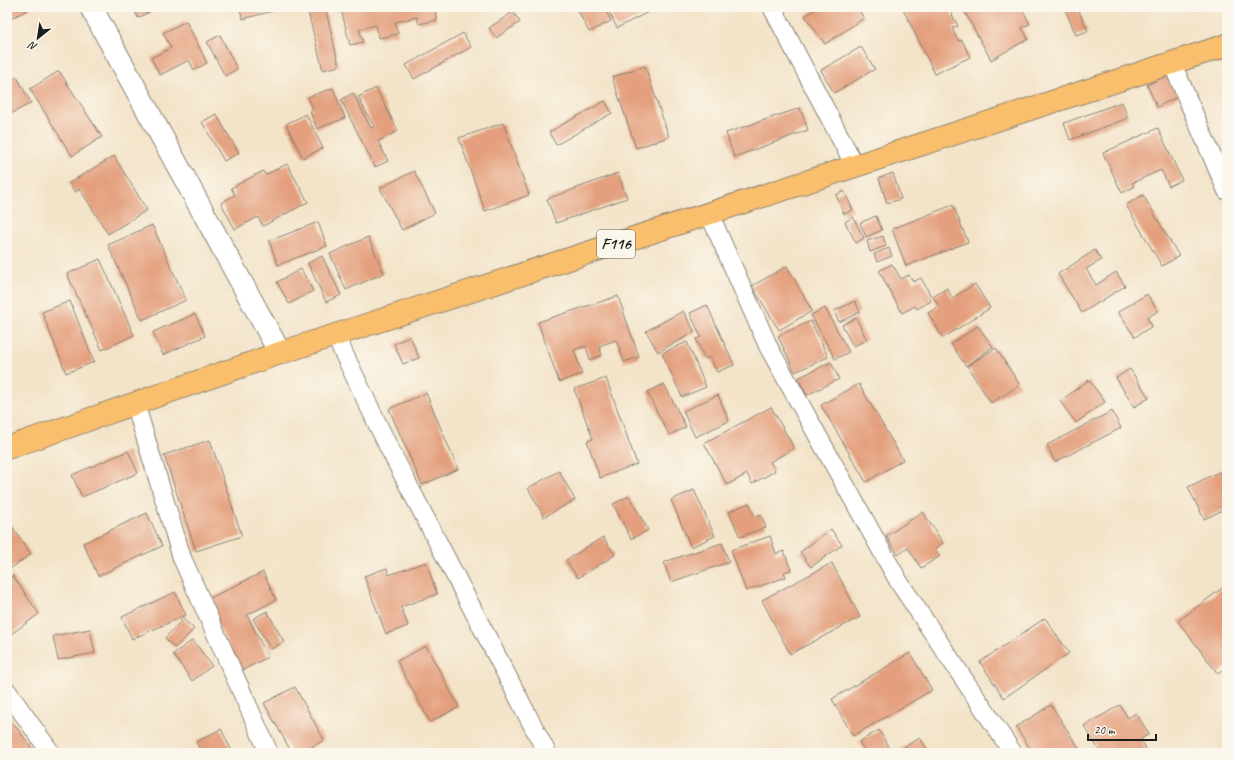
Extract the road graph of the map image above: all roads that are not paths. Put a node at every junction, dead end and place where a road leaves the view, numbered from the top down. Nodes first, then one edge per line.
1 (91, 7) edge
2 (772, 7) edge
3 (1227, 45) edge
4 (1172, 63) junction
5 (854, 166) junction
6 (1227, 191) edge
7 (709, 214) junction
8 (335, 335) junction
9 (280, 353) junction
10 (135, 403) junction
11 (7, 448) edge
12 (7, 691) edge
13 (51, 753) edge
14 (269, 753) edge
15 (547, 753) edge
16 (1013, 753) edge

1 - 9 street
2 - 5 street
3 - 4 main road, F116
4 - 5 main road, F116
4 - 6 street
5 - 7 main road, F116
7 - 8 main road, F116
7 - 16 street
8 - 9 main road, F116
8 - 15 street
9 - 10 main road, F116
10 - 11 main road, F116
10 - 14 street
12 - 13 street

